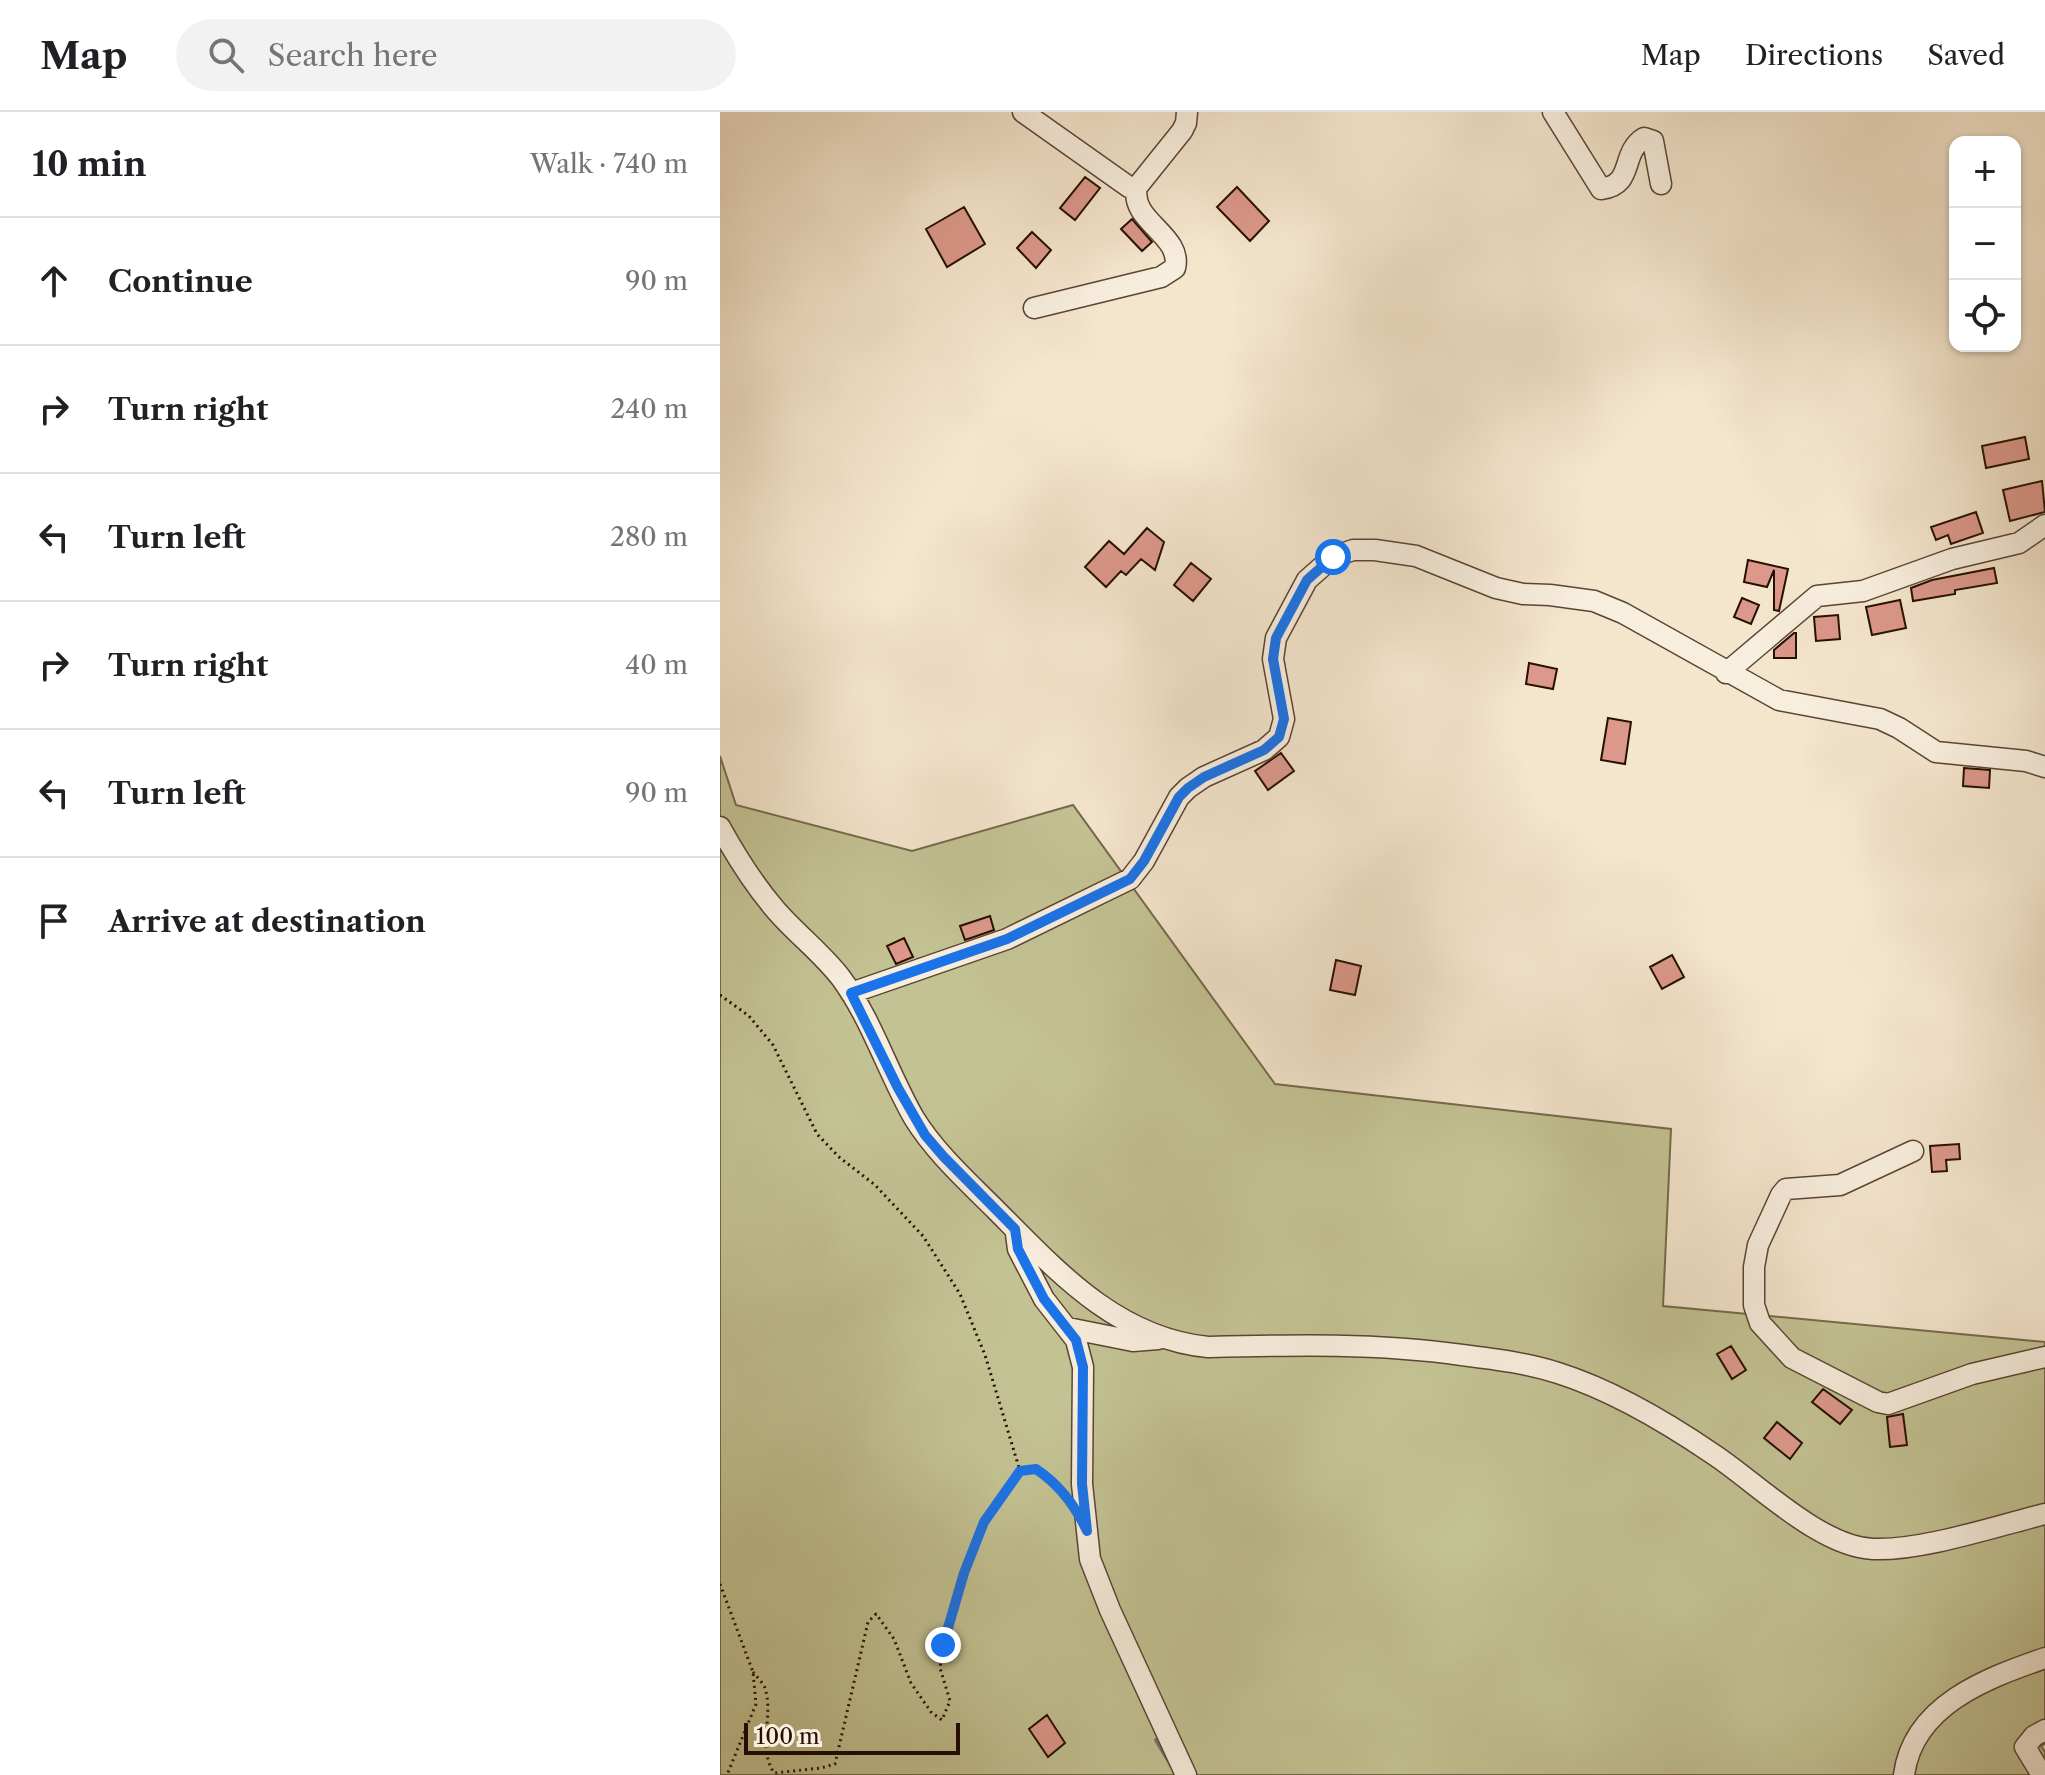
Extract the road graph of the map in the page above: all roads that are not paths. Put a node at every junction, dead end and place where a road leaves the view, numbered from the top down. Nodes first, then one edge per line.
1 (1023, 112) edge
2 (1187, 112) edge
3 (1553, 112) edge
4 (1661, 184) dead end
5 (1137, 187) junction
6 (1034, 308) dead end
7 (2045, 525) edge
8 (1726, 673) junction
9 (2045, 767) edge
10 (720, 827) edge
11 (851, 993) junction
12 (1913, 1151) dead end
13 (1015, 1229) junction
14 (1068, 1328) junction
15 (1162, 1338) junction
16 (2045, 1357) edge
17 (2045, 1514) edge
18 (2045, 1658) edge
19 (2045, 1730) edge
20 (1186, 1775) edge
21 (1904, 1775) edge
22 (2042, 1775) edge

1 - 5 street
2 - 5 street
3 - 4 street
5 - 6 street
7 - 8 street
8 - 9 street
8 - 11 street
10 - 11 street
11 - 13 street
12 - 16 street
13 - 14 street
13 - 15 street
14 - 15 street
14 - 20 street
15 - 17 street
18 - 21 street
19 - 22 street

